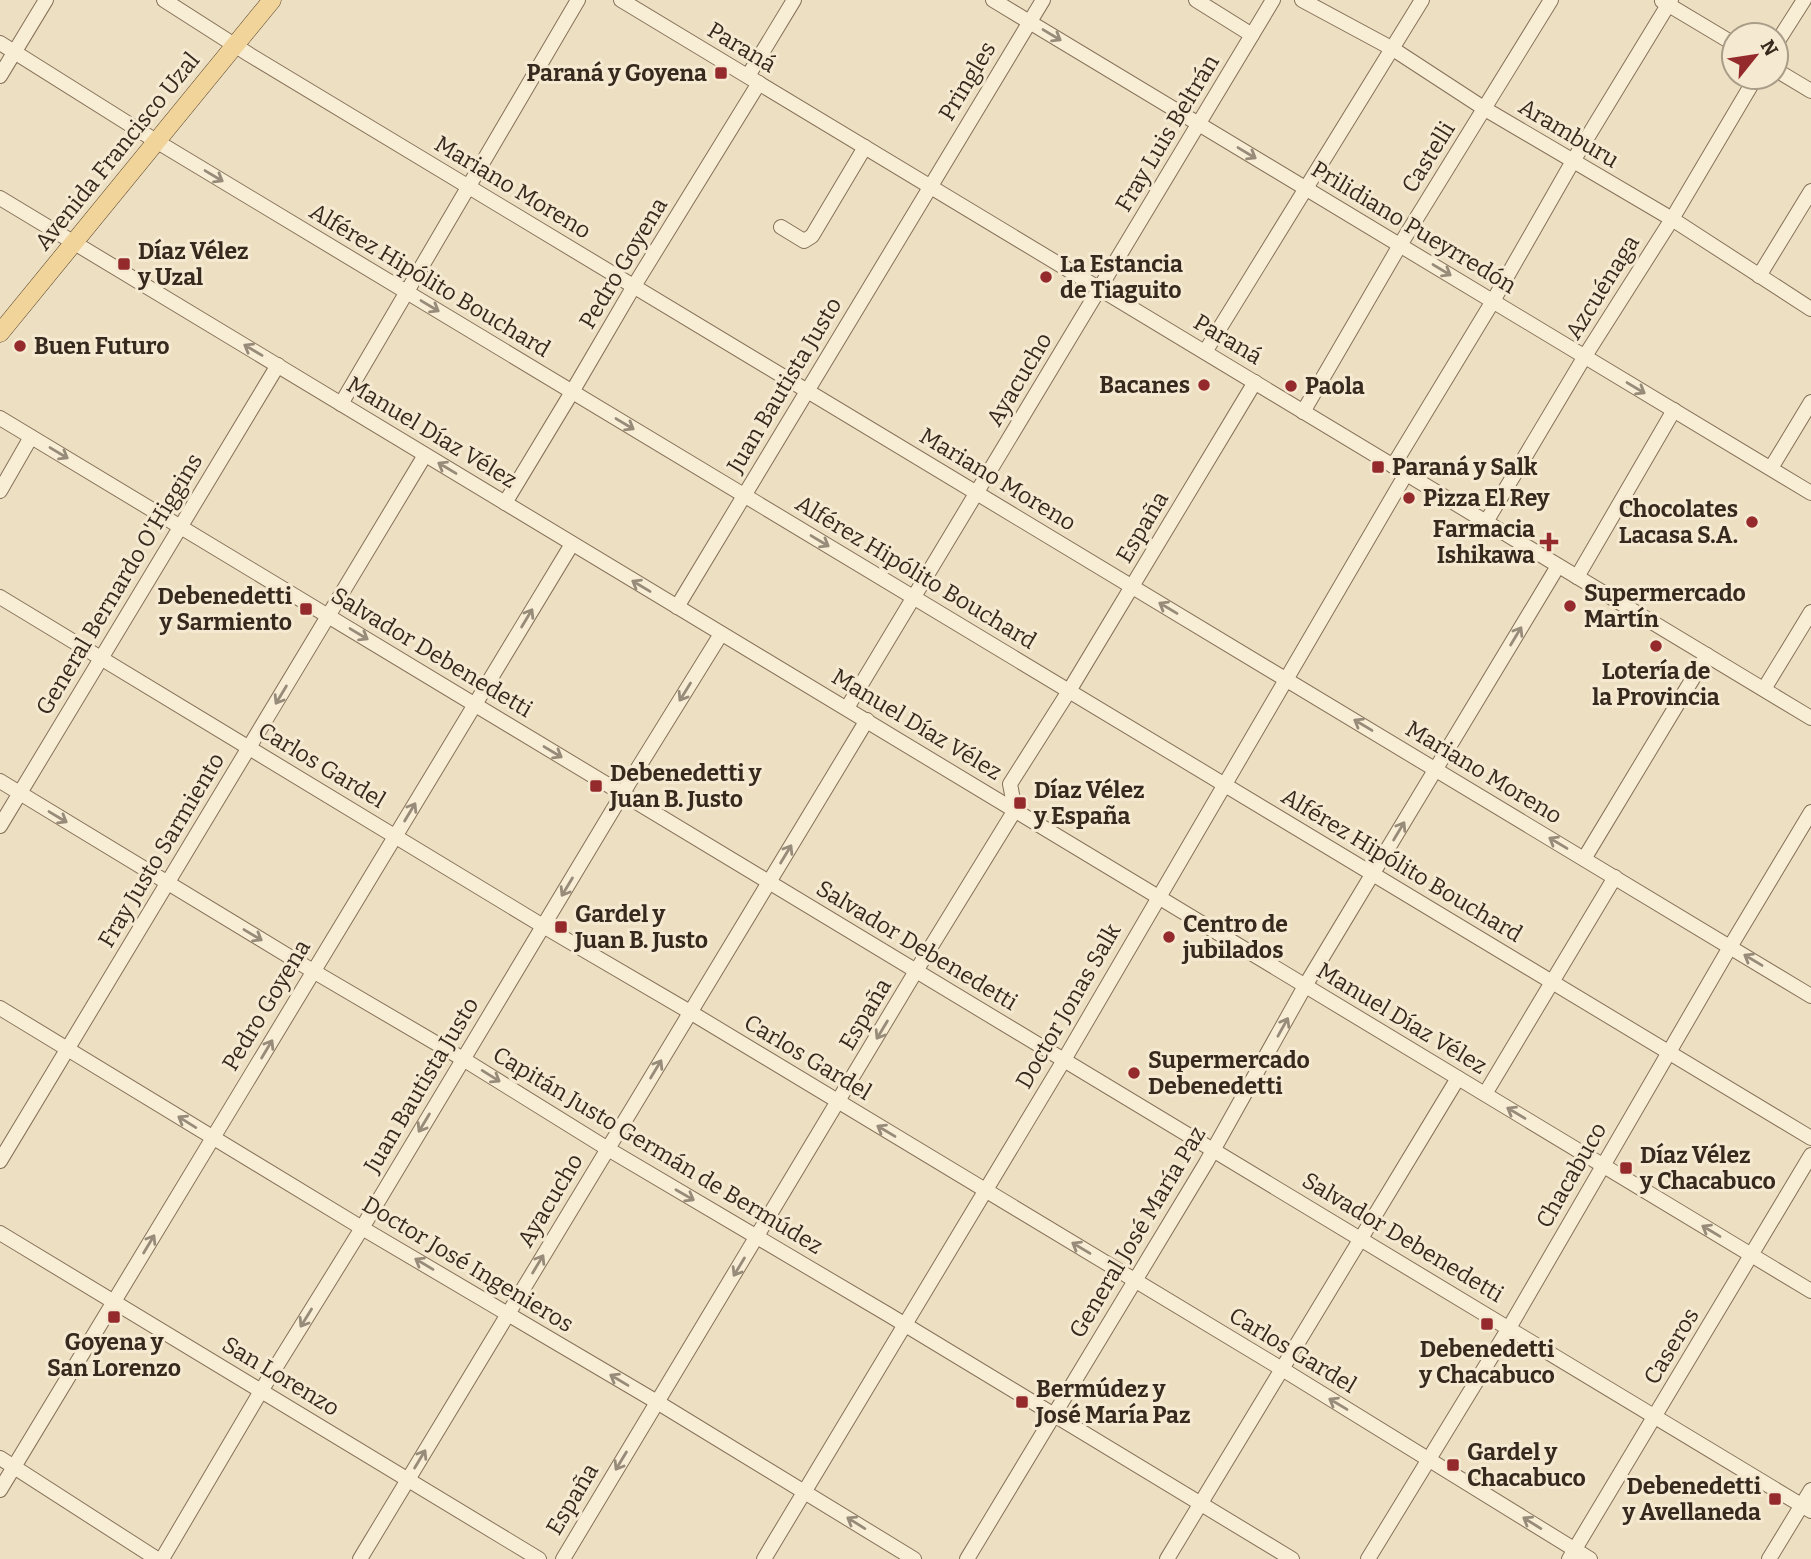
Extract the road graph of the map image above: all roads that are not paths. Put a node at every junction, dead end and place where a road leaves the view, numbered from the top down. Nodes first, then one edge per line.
1 (46, 0) edge
2 (164, 0) edge
3 (272, 0) edge
4 (578, 0) edge
5 (621, 0) edge
6 (794, 0) edge
7 (993, 0) edge
8 (1043, 0) edge
9 (1196, 0) edge
10 (1273, 0) edge
11 (1302, 0) edge
12 (1422, 0) edge
13 (1550, 0) edge
14 (1804, 0) edge
15 (1666, 1) edge
16 (1030, 22) junction
17 (1790, 22) edge
18 (1720, 35) edge
19 (1252, 36) junction
20 (0, 43) edge
21 (235, 46) junction
22 (1392, 48) junction
23 (14, 51) junction
24 (0, 76) edge
25 (1790, 78) edge
26 (753, 80) junction
27 (1748, 91) edge
28 (1811, 91) edge
29 (1485, 109) junction
30 (1199, 124) junction
31 (156, 141) junction
32 (865, 147) junction
33 (1573, 162) junction
34 (930, 186) junction
35 (468, 187) junction
36 (1307, 189) junction
37 (1811, 191) edge
38 (0, 198) edge
39 (1672, 219) junction
40 (781, 227) dead end
41 (75, 242) junction
42 (1400, 245) junction
43 (1759, 276) junction
44 (634, 286) junction
45 (1100, 289) junction
46 (407, 292) junction
47 (1493, 301) junction
48 (1811, 309) edge
49 (1, 331) edge
50 (1205, 352) junction
51 (1585, 356) junction
52 (278, 365) junction
53 (1255, 382) junction
54 (807, 391) junction
55 (572, 392) junction
56 (1811, 402) edge
57 (341, 404) junction
58 (1674, 410) junction
59 (1303, 412) junction
60 (0, 418) edge
61 (31, 437) junction
62 (425, 455) junction
63 (1771, 468) junction
64 (1399, 470) junction
65 (0, 491) edge
66 (977, 493) junction
67 (1811, 493) edge
68 (744, 495) junction
69 (505, 503) junction
70 (1486, 522) junction
71 (180, 527) junction
72 (572, 544) junction
73 (1558, 565) junction
74 (1577, 577) junction
75 (1132, 587) junction
76 (0, 597) edge
77 (915, 598) junction
78 (677, 607) junction
79 (1811, 612) edge
80 (328, 615) junction
81 (721, 634) junction
82 (1707, 655) junction
83 (102, 657) junction
84 (1287, 680) junction
85 (1764, 689) junction
86 (1069, 691) junction
87 (475, 705) junction
88 (847, 708) junction
89 (1811, 718) edge
90 (867, 720) junction
91 (249, 748) junction
92 (1436, 769) junction
93 (0, 782) edge
94 (1226, 785) junction
95 (623, 793) junction
96 (19, 794) junction
97 (1016, 810) junction
98 (1811, 812) edge
99 (0, 826) edge
100 (395, 836) junction
101 (1584, 859) junction
102 (1373, 874) junction
103 (1615, 877) junction
104 (769, 882) junction
105 (168, 884) junction
106 (1158, 898) junction
107 (543, 926) junction
108 (1730, 947) junction
109 (313, 971) junction
110 (916, 971) junction
111 (1552, 982) junction
112 (1306, 986) junction
113 (1811, 996) edge
114 (0, 1008) edge
115 (690, 1012) junction
116 (67, 1047) junction
117 (1669, 1052) junction
118 (463, 1059) junction
119 (1064, 1060) junction
120 (1458, 1078) junction
121 (1485, 1094) junction
122 (839, 1102) junction
123 (213, 1138) junction
124 (1811, 1138) edge
125 (608, 1149) junction
126 (1213, 1151) junction
127 (1811, 1155) edge
128 (0, 1161) edge
129 (1603, 1166) junction
130 (986, 1190) junction
131 (362, 1228) junction
132 (0, 1233) edge
133 (757, 1237) junction
134 (1361, 1238) junction
135 (1751, 1255) junction
136 (1135, 1281) junction
137 (1811, 1291) edge
138 (113, 1302) junction
139 (507, 1314) junction
140 (906, 1325) junction
141 (1509, 1328) junction
142 (1282, 1369) junction
143 (261, 1391) junction
144 (657, 1402) junction
145 (1054, 1415) junction
146 (1655, 1417) junction
147 (0, 1458) edge
148 (1429, 1459) junction
149 (14, 1467) junction
150 (408, 1480) junction
151 (0, 1490) edge
152 (1811, 1490) edge
153 (805, 1492) junction
154 (1201, 1503) junction
155 (1807, 1508) edge
156 (1572, 1555) edge
157 (160, 1559) edge
158 (359, 1559) edge
159 (539, 1559) edge
160 (563, 1559) edge
161 (764, 1559) edge
162 (914, 1559) edge
163 (967, 1559) edge
164 (1167, 1559) edge
165 (1293, 1559) edge
166 (1368, 1559) edge
167 (1590, 1559) edge
168 (1769, 1559) edge

1 - 23 street
2 - 21 street, Mariano Moreno
3 - 21 main road, Avenida Francisco Uzal
4 - 35 street
5 - 26 street, Paraná
6 - 26 street, Pedro Goyena
7 - 16 street, Prilidiano Pueyrredón
8 - 16 street, Pringles
9 - 19 street
10 - 19 street, Fray Luis Beltrán
11 - 22 street, Aramburu
12 - 22 street
13 - 29 street, Castelli
14 - 17 street
15 - 18 street
15 - 33 street, Doctor Jonas Salk
16 -> 30 street, Prilidiano Pueyrredón
16 - 34 street, Pringles
19 - 30 street, Fray Luis Beltrán
20 - 23 street, Alférez Hipólito Bouchard
21 - 31 main road, Avenida Francisco Uzal
21 - 35 street, Mariano Moreno
22 - 29 street, Aramburu
22 - 36 street
23 - 24 street
23 - 31 street, Alférez Hipólito Bouchard
25 - 28 street
26 - 32 street, Paraná
26 - 44 street, Pedro Goyena
27 - 39 street, Azcuénaga
29 - 33 street, Aramburu
29 - 42 street, Castelli
30 -> 36 street, Prilidiano Pueyrredón
30 - 45 street, Fray Luis Beltrán
31 - 41 main road, Avenida Francisco Uzal
31 -> 46 street, Alférez Hipólito Bouchard
32 - 34 street, Paraná
32 - 40 street
33 - 39 street, Aramburu
33 - 47 street, Doctor Jonas Salk
34 - 45 street, Paraná
34 - 54 street, Juan Bautista Justo
35 - 44 street, Mariano Moreno
35 - 46 street
36 - 42 street, Prilidiano Pueyrredón
36 - 50 street
37 - 43 street
38 - 41 street, Manuel Díaz Vélez
39 - 43 street, Aramburu
39 - 51 street, Azcuénaga
41 - 49 main road, Avenida Francisco Uzal
52 -> 41 street, Manuel Díaz Vélez
42 -> 47 street, Prilidiano Pueyrredón
42 - 59 street, Castelli
43 - 48 street, Aramburu
44 - 54 street, Mariano Moreno
44 - 55 street, Pedro Goyena
45 - 50 street, Paraná
45 - 66 street, Ayacucho
46 -> 55 street, Alférez Hipólito Bouchard
46 - 57 street
47 - 51 street, Prilidiano Pueyrredón
47 - 64 street, Doctor Jonas Salk
50 - 53 street, Paraná
51 -> 58 street, Prilidiano Pueyrredón
51 - 70 street, Azcuénaga
52 - 57 street, Manuel Díaz Vélez
52 - 71 street, General Bernardo O'Higgins
53 - 59 street, Paraná
53 - 75 street, España
54 - 66 street, Mariano Moreno
54 - 68 street, Juan Bautista Justo
55 -> 68 street, Alférez Hipólito Bouchard
55 - 69 street, Pedro Goyena
56 - 63 street
57 - 62 street, Manuel Díaz Vélez
58 - 63 street, Prilidiano Pueyrredón
58 - 74 street
59 - 64 street, Paraná
60 - 61 street, Salvador Debenedetti
61 - 65 street
61 -> 71 street, Salvador Debenedetti
69 -> 62 street, Manuel Díaz Vélez
62 - 80 street, Fray Justo Sarmiento
63 - 67 street, Prilidiano Pueyrredón
64 - 70 street, Paraná
64 - 84 street, Doctor Jonas Salk
66 - 75 street, Mariano Moreno
66 - 77 street, Ayacucho
68 -> 77 street, Alférez Hipólito Bouchard
68 - 78 street, Juan Bautista Justo
69 - 72 street, Manuel Díaz Vélez
70 - 73 street, Paraná
71 - 80 street, Salvador Debenedetti
71 - 83 street, General Bernardo O'Higgins
78 -> 72 street, Manuel Díaz Vélez
87 -> 72 street, Pedro Goyena
73 - 74 street, Paraná
92 -> 73 street, General José María Paz
74 - 82 street, Paraná
84 -> 75 street, Mariano Moreno
75 - 86 street, España
76 - 83 street, Carlos Gardel
77 - 86 street, Alférez Hipólito Bouchard
77 - 88 street, Ayacucho
78 - 81 street, Manuel Díaz Vélez
79 - 85 street
80 -> 87 street, Salvador Debenedetti
80 -> 91 street, Fray Justo Sarmiento
81 - 88 street, Manuel Díaz Vélez
81 -> 95 street, Juan Bautista Justo
82 - 85 street, Paraná
82 - 101 street
83 - 91 street, Carlos Gardel
83 - 96 street, General Bernardo O'Higgins
92 -> 84 street, Mariano Moreno
84 - 94 street, Doctor Jonas Salk
85 - 89 street, Paraná
86 - 94 street, Alférez Hipólito Bouchard
86 - 97 street, España
87 -> 95 street, Salvador Debenedetti
100 -> 87 street, Pedro Goyena
88 - 90 street, Manuel Díaz Vélez
90 - 97 street, Manuel Díaz Vélez
104 -> 90 street, Ayacucho
91 - 100 street, Carlos Gardel
91 - 105 street, Fray Justo Sarmiento
101 -> 92 street, Mariano Moreno
102 -> 92 street, General José María Paz
93 - 96 street, Capitán Justo Germán de Bermúdez
94 - 102 street, Alférez Hipólito Bouchard
94 - 106 street, Doctor Jonas Salk
95 - 104 street, Salvador Debenedetti
95 -> 107 street, Juan Bautista Justo
96 - 99 street, General Bernardo O'Higgins
96 -> 105 street, Capitán Justo Germán de Bermúdez
97 - 106 street, Manuel Díaz Vélez
97 - 110 street, España
98 - 108 street, Chacabuco
100 - 107 street, Carlos Gardel
100 - 109 street, Pedro Goyena
101 - 103 street, Mariano Moreno
102 - 111 street, Alférez Hipólito Bouchard
102 - 112 street, General José María Paz
103 - 108 street, Mariano Moreno
103 - 111 street
104 - 110 street, Salvador Debenedetti
104 - 115 street, Ayacucho
105 -> 109 street, Capitán Justo Germán de Bermúdez
105 - 116 street, Fray Justo Sarmiento
106 - 112 street, Manuel Díaz Vélez
106 - 119 street, Doctor Jonas Salk
107 - 115 street, Carlos Gardel
107 - 118 street, Juan Bautista Justo
113 -> 108 street, Mariano Moreno
108 - 117 street, Chacabuco
109 - 118 street, Capitán Justo Germán de Bermúdez
123 -> 109 street, Pedro Goyena
110 - 119 street, Salvador Debenedetti
110 -> 122 street, España
111 - 117 street, Alférez Hipólito Bouchard
111 - 121 street
112 - 120 street, Manuel Díaz Vélez
126 -> 112 street, General José María Paz
114 - 116 street, Doctor José Ingenieros
115 - 122 street, Carlos Gardel
125 -> 115 street, Ayacucho
123 -> 116 street, Doctor José Ingenieros
116 - 128 street, Fray Justo Sarmiento
117 - 124 street, Alférez Hipólito Bouchard
117 - 129 street, Chacabuco
118 -> 125 street, Capitán Justo Germán de Bermúdez
118 -> 131 street, Juan Bautista Justo
119 - 126 street, Salvador Debenedetti
119 - 130 street, Doctor Jonas Salk
120 - 121 street, Manuel Díaz Vélez
120 - 134 street
129 -> 121 street, Manuel Díaz Vélez
130 -> 122 street, Carlos Gardel
122 - 133 street, España
123 - 131 street, Doctor José Ingenieros
138 -> 123 street, Pedro Goyena
125 -> 133 street, Capitán Justo Germán de Bermúdez
139 -> 125 street, Ayacucho
126 - 134 street, Salvador Debenedetti
126 - 136 street, General José María Paz
127 - 135 street, Caseros
135 -> 129 street, Manuel Díaz Vélez
129 - 141 street, Chacabuco
136 -> 130 street, Carlos Gardel
130 - 140 street, Doctor Jonas Salk
139 -> 131 street, Doctor José Ingenieros
131 -> 143 street, Juan Bautista Justo
132 - 138 street, San Lorenzo
133 - 140 street, Capitán Justo Germán de Bermúdez
133 -> 144 street, España
134 - 141 street, Salvador Debenedetti
134 - 142 street
135 - 137 street, Manuel Díaz Vélez
135 - 146 street, Caseros
136 - 142 street, Carlos Gardel
136 - 145 street, General José María Paz
138 - 143 street, San Lorenzo
138 - 149 street, Pedro Goyena
144 -> 139 street, Doctor José Ingenieros
150 -> 139 street, Ayacucho
140 - 145 street, Capitán Justo Germán de Bermúdez
140 - 153 street, Doctor Jonas Salk
141 - 146 street, Salvador Debenedetti
141 - 148 street, Chacabuco
148 -> 142 street, Carlos Gardel
142 - 154 street
143 - 150 street, San Lorenzo
143 - 157 street, Juan Bautista Justo
144 - 153 street, Doctor José Ingenieros
144 -> 160 street, España
145 - 154 street, Capitán Justo Germán de Bermúdez
145 - 163 street, General José María Paz
146 - 155 street, Salvador Debenedetti
146 - 156 street, Caseros
147 - 149 street
156 -> 148 street, Carlos Gardel
148 - 166 street, Chacabuco
149 - 151 street, Pedro Goyena
149 - 157 street
150 - 158 street, Ayacucho
150 - 159 street, San Lorenzo
152 - 155 street
153 - 161 street, Doctor Jonas Salk
162 -> 153 street, Doctor José Ingenieros
154 - 164 street
154 - 165 street, Capitán Justo Germán de Bermúdez
155 - 168 street
156 - 167 street, Carlos Gardel

